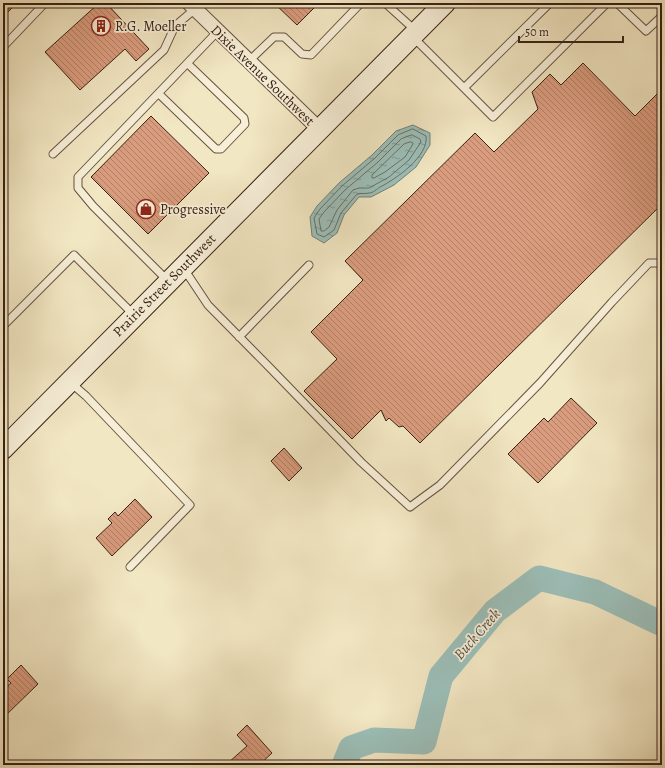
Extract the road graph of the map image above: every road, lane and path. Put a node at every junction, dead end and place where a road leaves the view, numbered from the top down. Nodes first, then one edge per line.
1 (45, 3) edge
2 (361, 3) edge
3 (385, 3) edge
4 (445, 3) edge
5 (550, 3) edge
6 (607, 3) edge
7 (617, 3) edge
8 (195, 5) edge
9 (662, 16) edge
10 (218, 31) junction
11 (414, 34) junction
12 (3, 47) edge
13 (249, 61) junction
14 (188, 64) junction
15 (464, 88) junction
16 (158, 94) junction
17 (320, 130) junction
18 (53, 154) dead end
19 (662, 263) edge
20 (309, 265) dead end
21 (182, 267) junction
22 (168, 281) junction
23 (135, 315) junction
24 (3, 326) edge
25 (239, 337) junction
26 (70, 381) junction
27 (3, 449) edge
28 (130, 567) dead end

1 - 12 lane
2 - 13 lane
3 - 11 lane
4 - 11 street, Prairie Street Southwest
5 - 15 lane
6 - 15 lane
7 - 9 lane
8 - 10 street, Dixie Avenue Southwest
8 - 18 lane
10 - 13 street, Dixie Avenue Southwest
10 - 14 lane
11 - 15 lane
11 - 17 street, Prairie Street Southwest
13 - 17 street, Dixie Avenue Southwest
14 - 16 lane
14 - 16 lane
16 - 22 lane
17 - 21 street, Prairie Street Southwest
19 - 25 lane
20 - 25 lane
21 - 22 street, Prairie Street Southwest
21 - 25 lane
22 - 23 street, Prairie Street Southwest
23 - 24 lane
23 - 26 street, Prairie Street Southwest
26 - 27 street, Prairie Street Southwest
26 - 28 lane

